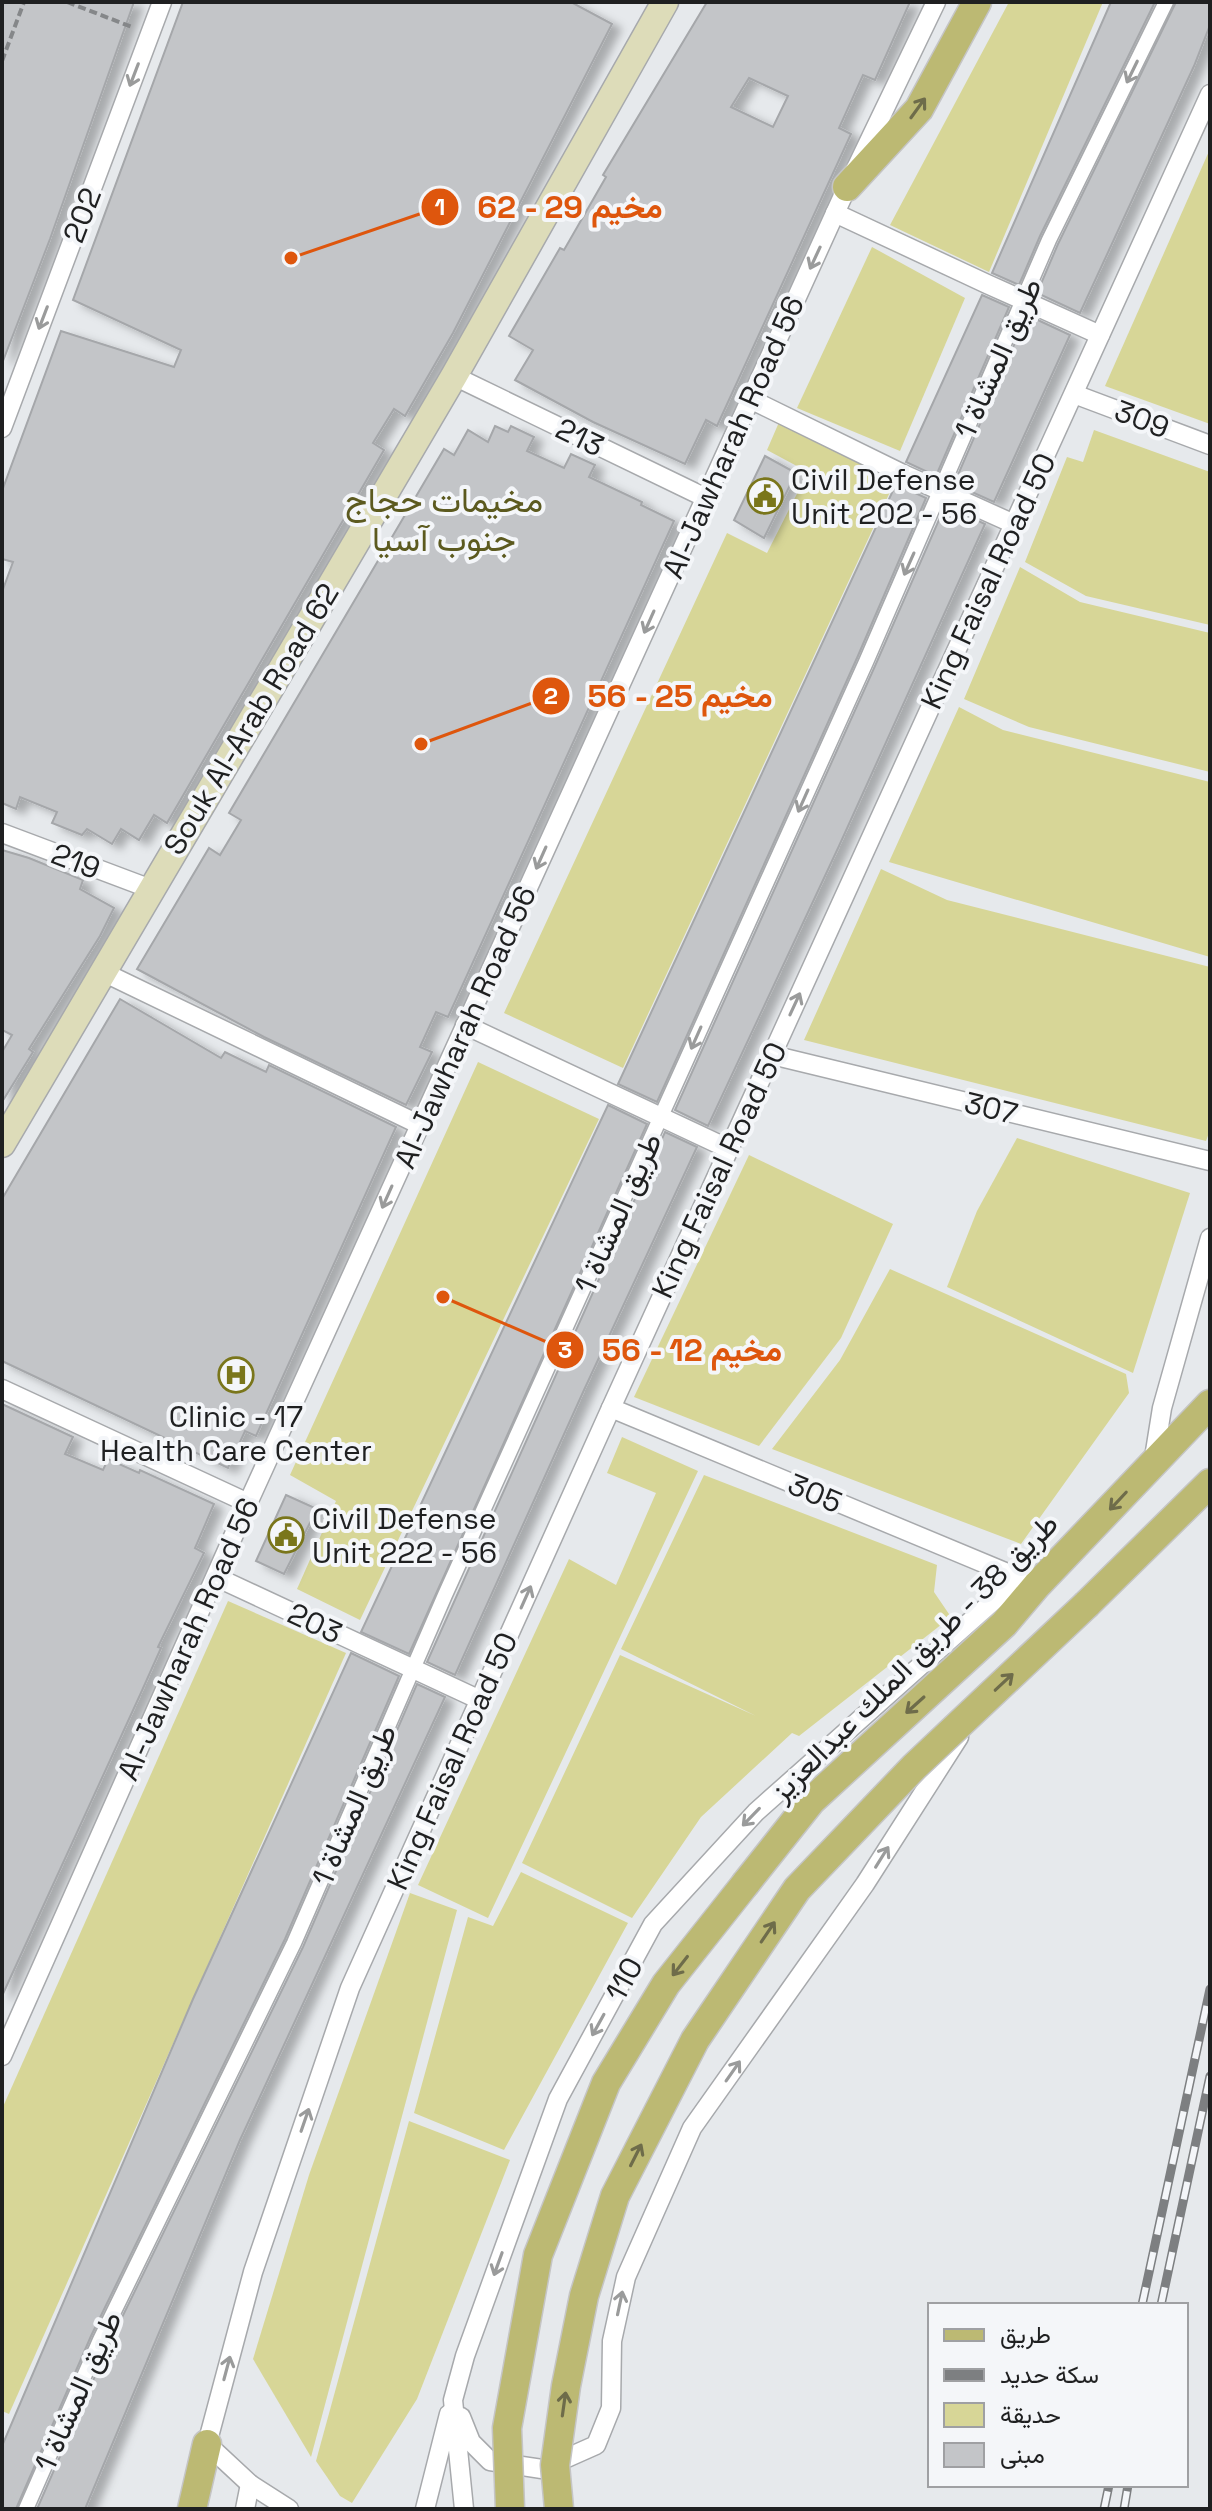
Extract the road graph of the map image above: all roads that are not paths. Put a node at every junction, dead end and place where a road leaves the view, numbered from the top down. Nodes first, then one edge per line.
1 (162, 2) edge
2 (665, 2) edge
3 (936, 2) edge
4 (977, 2) edge
5 (1166, 2) edge
6 (1210, 94) edge
7 (847, 187) junction
8 (835, 213) junction
9 (1024, 300) junction
10 (1100, 335) junction
11 (454, 376) junction
12 (1074, 394) junction
13 (750, 399) junction
14 (2, 428) edge
15 (1210, 445) edge
16 (941, 490) junction
17 (706, 498) junction
18 (1014, 524) junction
19 (2, 833) edge
20 (151, 889) junction
21 (103, 972) junction
22 (465, 1025) junction
23 (772, 1055) junction
24 (660, 1119) junction
25 (420, 1125) junction
26 (2, 1144) edge
27 (729, 1149) junction
28 (1210, 1161) edge
29 (1210, 1238) edge
30 (2, 1389) edge
31 (1210, 1404) edge
32 (611, 1408) junction
33 (1153, 1464) junction
34 (1210, 1483) edge
35 (248, 1503) junction
36 (216, 1577) junction
37 (1028, 1582) junction
38 (413, 1669) junction
39 (480, 1700) junction
40 (978, 1707) junction
41 (2, 2056) edge
42 (453, 2400) junction
43 (207, 2444) junction
44 (250, 2484) junction
45 (26, 2509) edge
46 (192, 2509) edge
47 (245, 2509) edge
48 (289, 2509) edge
49 (425, 2509) edge
50 (464, 2509) edge
51 (510, 2509) edge
52 (559, 2509) edge

1 -> 14 street, 202
2 - 11 main road, Souk Al-Arab Road 62
3 - 7 street, Al-Jawharah Road 56
7 -> 4 main road
5 -> 9 street, طريق المشاة 1
6 - 10 street, King Faisal Road 50
7 - 8 street, Al-Jawharah Road 56
8 - 9 street
8 -> 13 street, Al-Jawharah Road 56
9 - 10 street
9 - 16 street, طريق المشاة 1
10 - 12 street, King Faisal Road 50
11 - 17 street, 213
11 - 20 main road, Souk Al-Arab Road 62
12 - 15 street, 309
12 - 18 street, King Faisal Road 50
13 - 16 street
13 - 17 street, Al-Jawharah Road 56
16 - 18 street
16 -> 24 street, طريق المشاة 1
17 -> 22 street, Al-Jawharah Road 56
23 -> 18 street, King Faisal Road 50
19 - 20 street, 219
20 - 21 main road, Souk Al-Arab Road 62
21 - 25 street
21 - 26 main road, Souk Al-Arab Road 62
22 - 24 street
22 - 25 street, Al-Jawharah Road 56
23 - 27 street, King Faisal Road 50
23 - 28 street, 307
24 - 27 street
24 - 38 street, طريق المشاة 1
25 -> 35 street, Al-Jawharah Road 56
27 - 32 street, King Faisal Road 50
29 - 33 street
30 - 35 street
31 - 33 main road, طريق 38 - طريق الملك عبدالعزيز
32 - 37 street, 305
39 -> 32 street, King Faisal Road 50
33 -> 37 main road, طريق 38 - طريق الملك عبدالعزيز
40 -> 34 main road, bridge
35 - 36 street, Al-Jawharah Road 56
36 - 38 street, 203
36 - 41 street, Al-Jawharah Road 56
37 -> 42 street, 110
37 -> 51 main road, طريق 38 - طريق الملك عبدالعزيز, bridge
38 - 39 street, 203
38 - 45 street, طريق المشاة 1
43 -> 39 street, King Faisal Road 50
42 -> 40 street
52 -> 40 main road, bridge
42 - 49 street
42 - 50 street, 110
43 - 44 street
43 - 46 main road
44 - 47 street
44 - 48 street

